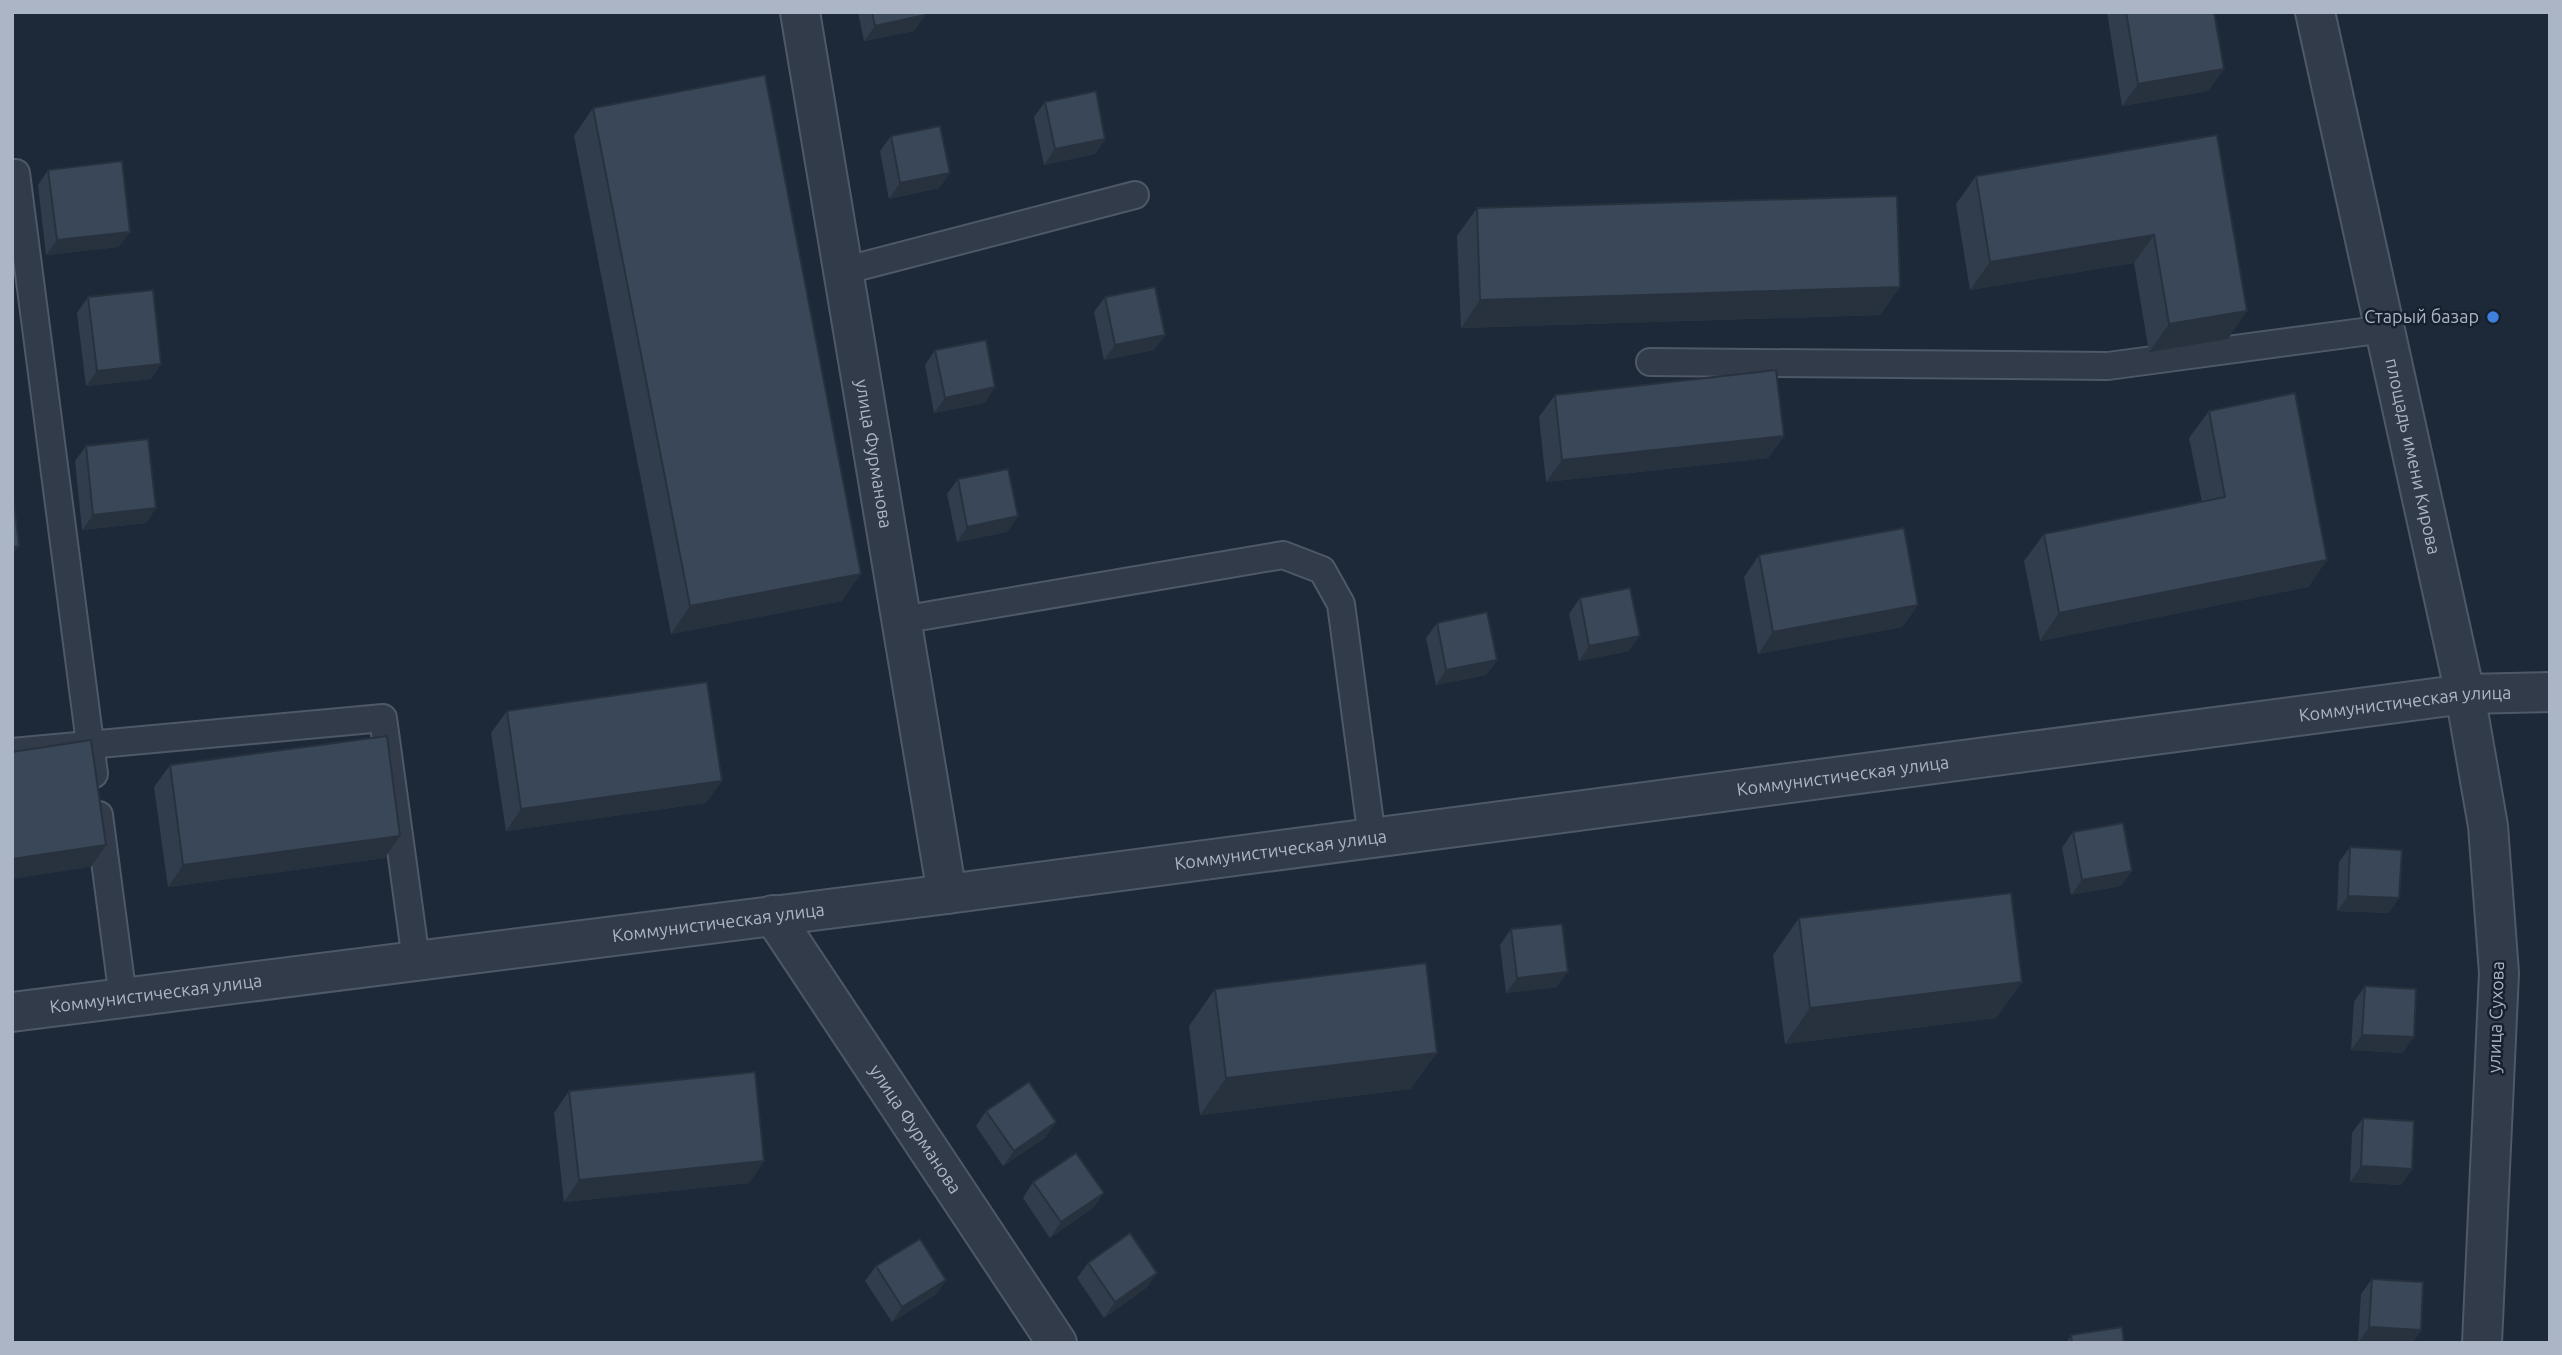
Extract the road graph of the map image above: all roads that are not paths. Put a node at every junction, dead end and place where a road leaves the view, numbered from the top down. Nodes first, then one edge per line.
1 (800, 12) edge
2 (2315, 12) edge
3 (16, 173) dead end
4 (1135, 195) dead end
5 (843, 271) junction
6 (2385, 329) junction
7 (1650, 362) dead end
8 (901, 620) junction
9 (2550, 692) edge
10 (2465, 694) junction
11 (90, 745) junction
12 (12, 752) edge
13 (1372, 838) junction
14 (947, 894) junction
15 (773, 915) junction
16 (416, 960) junction
17 (122, 998) junction
18 (12, 1012) edge
19 (1058, 1343) edge
20 (2482, 1343) edge

1 - 5 street, улица Фурманова
2 - 6 street, площадь имени Кирова
3 - 11 lane
4 - 5 lane
5 - 8 street, улица Фурманова
6 - 7 lane
6 - 10 street, площадь имени Кирова
8 - 13 lane
8 - 14 street, улица Фурманова
9 - 10 street, Коммунистическая улица
10 - 13 street, Коммунистическая улица
10 - 20 street, улица Сухова
11 - 12 lane
11 - 16 lane
11 - 17 lane
13 - 14 street, Коммунистическая улица
14 - 15 street, Коммунистическая улица
15 - 16 street, Коммунистическая улица
15 - 19 street, улица Фурманова
16 - 17 street, Коммунистическая улица
17 - 18 street, Коммунистическая улица

